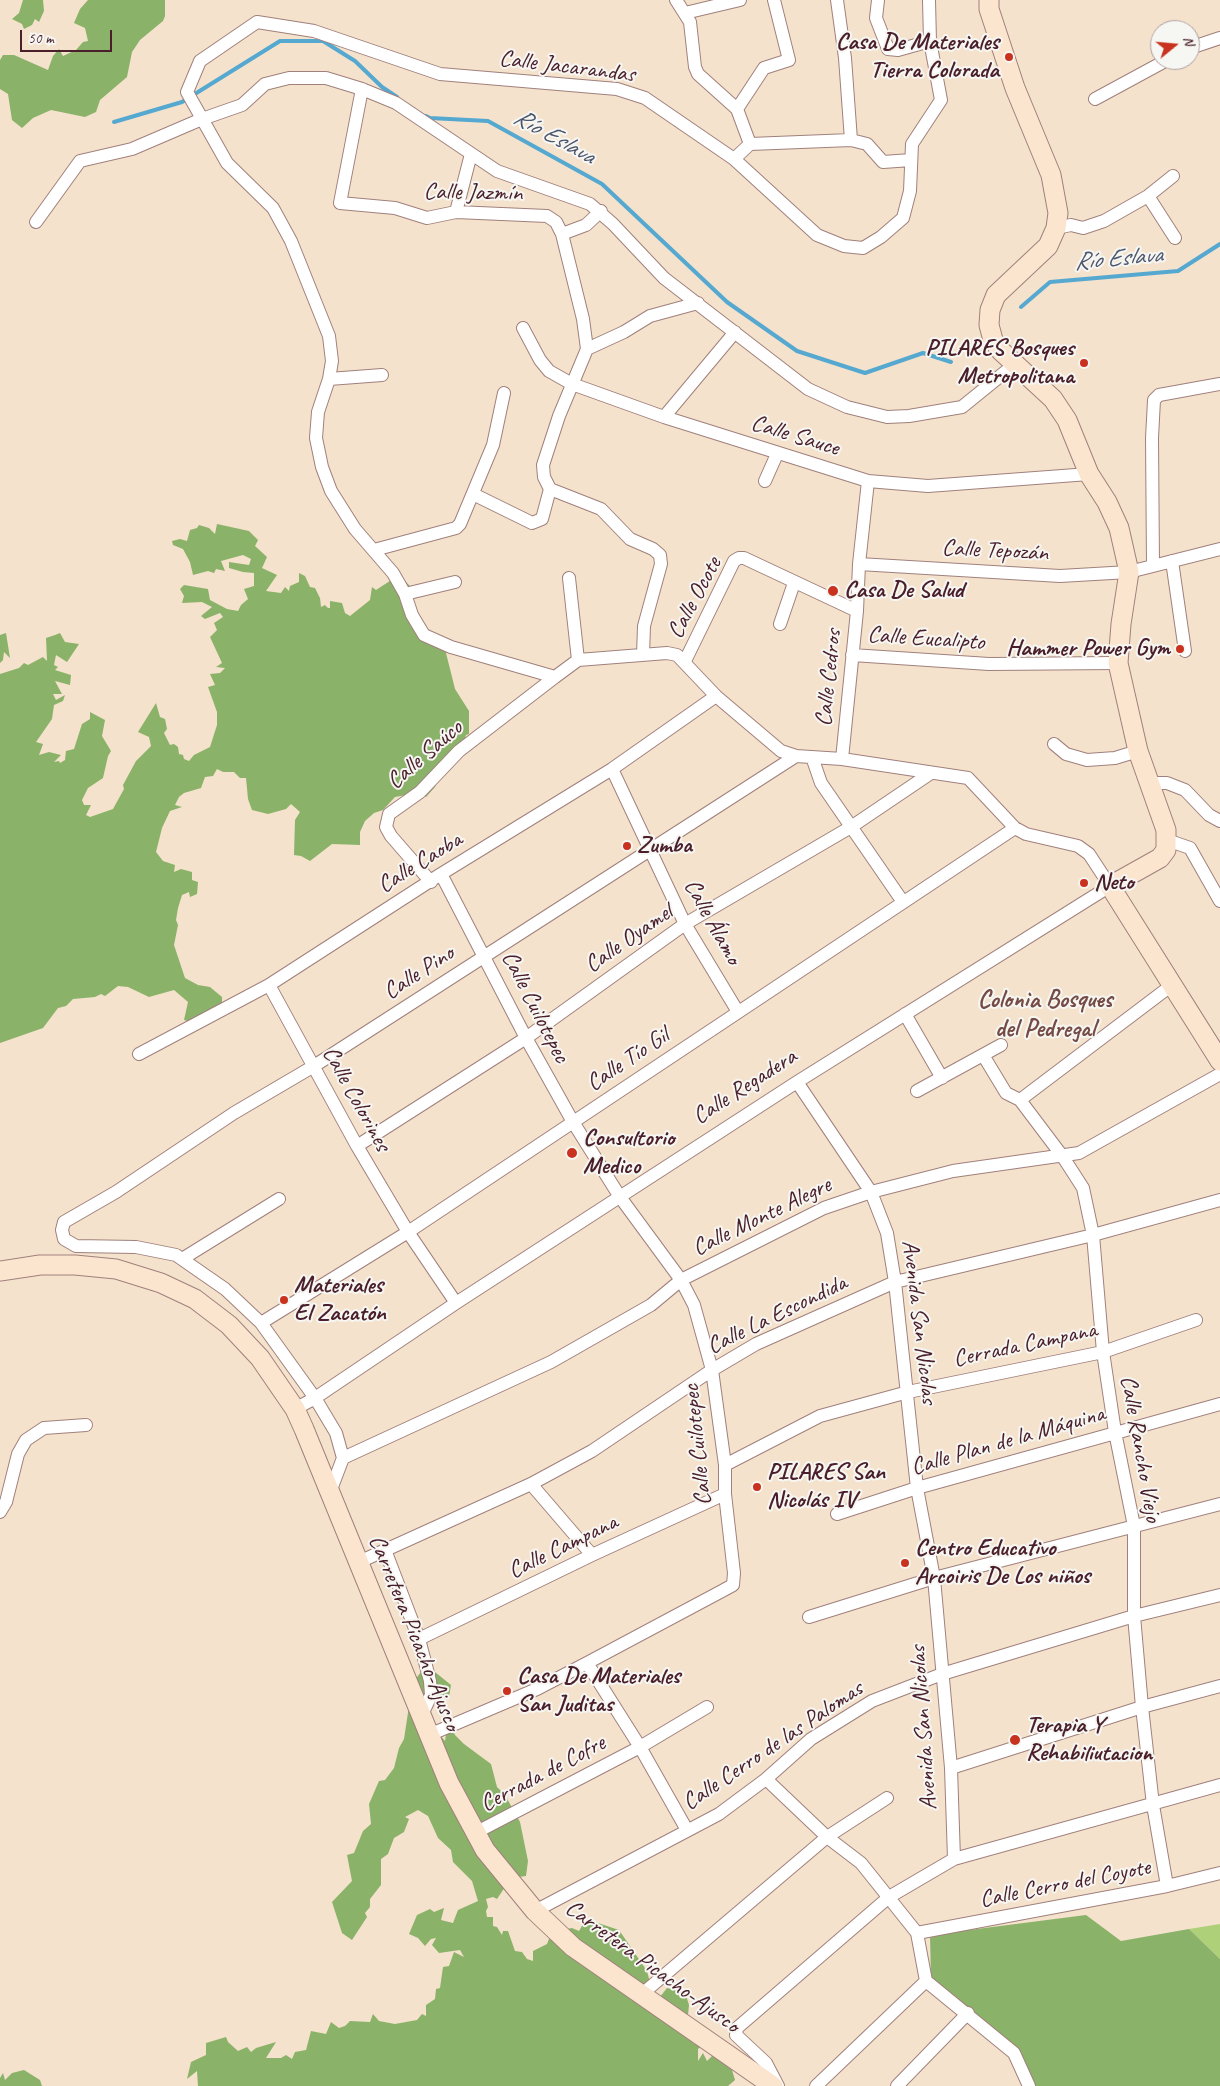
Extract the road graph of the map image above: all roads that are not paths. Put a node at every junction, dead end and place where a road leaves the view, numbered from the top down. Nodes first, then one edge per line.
1 (676, 0) edge
2 (740, 0) edge
3 (774, 0) edge
4 (837, 0) edge
5 (878, 0) edge
6 (929, 0) edge
7 (990, 0) edge
8 (711, 4) edge
9 (686, 14) junction
10 (1220, 38) edge
11 (930, 41) junction
12 (1200, 45) edge
13 (1150, 70) edge
14 (362, 88) junction
15 (1095, 99) dead end
16 (737, 109) junction
17 (202, 119) junction
18 (851, 140) junction
19 (750, 144) junction
20 (472, 154) junction
21 (734, 158) junction
22 (911, 160) junction
23 (1173, 176) dead end
24 (1148, 196) junction
25 (601, 211) junction
26 (456, 212) junction
27 (36, 222) dead end
28 (1056, 228) junction
29 (562, 234) junction
30 (1175, 238) dead end
31 (698, 303) junction
32 (523, 328) dead end
33 (735, 332) junction
34 (587, 349) junction
35 (1015, 364) junction
36 (382, 375) dead end
37 (329, 379) junction
38 (572, 384) junction
39 (1220, 384) edge
40 (504, 393) dead end
41 (664, 417) junction
42 (777, 454) junction
43 (1089, 474) junction
44 (765, 481) dead end
45 (868, 481) junction
46 (550, 490) junction
47 (473, 494) junction
48 (1220, 549) edge
49 (374, 550) junction
50 (1172, 561) junction
51 (858, 564) junction
52 (1153, 565) junction
53 (1129, 572) junction
54 (569, 578) dead end
55 (456, 582) dead end
56 (794, 583) junction
57 (405, 594) junction
58 (857, 611) junction
59 (780, 624) dead end
60 (1185, 652) dead end
61 (643, 655) junction
62 (852, 655) junction
63 (578, 660) junction
64 (685, 661) junction
65 (1118, 663) junction
66 (556, 677) junction
67 (716, 696) junction
68 (1054, 744) dead end
69 (1138, 750) junction
70 (796, 756) junction
71 (812, 757) junction
72 (842, 759) junction
73 (612, 769) junction
74 (931, 773) junction
75 (1151, 783) junction
76 (1220, 821) edge
77 (851, 827) junction
78 (1015, 828) junction
79 (1167, 840) junction
80 (650, 848) junction
81 (436, 878) junction
82 (1110, 886) junction
83 (1220, 901) edge
84 (903, 902) junction
85 (686, 924) junction
86 (485, 956) junction
87 (1172, 984) junction
88 (270, 985) junction
89 (738, 1012) junction
90 (905, 1014) junction
91 (526, 1038) junction
92 (1001, 1045) dead end
93 (139, 1054) dead end
94 (983, 1055) junction
95 (1220, 1061) edge
96 (314, 1066) junction
97 (1220, 1074) edge
98 (942, 1078) junction
99 (797, 1082) junction
100 (917, 1091) dead end
101 (1020, 1100) junction
102 (573, 1122) junction
103 (357, 1146) junction
104 (1063, 1157) junction
105 (871, 1192) junction
106 (620, 1197) junction
107 (279, 1199) dead end
108 (1220, 1200) edge
109 (408, 1232) junction
110 (1093, 1235) junction
111 (182, 1259) junction
112 (0, 1271) edge
113 (681, 1280) junction
114 (895, 1282) junction
115 (456, 1303) junction
116 (1196, 1320) dead end
117 (261, 1323) junction
118 (1103, 1352) junction
119 (712, 1370) junction
120 (908, 1392) junction
121 (316, 1398) junction
122 (1220, 1404) edge
123 (295, 1409) junction
124 (86, 1424) dead end
125 (1115, 1432) junction
126 (344, 1458) junction
127 (725, 1465) junction
128 (531, 1484) junction
129 (917, 1488) junction
130 (330, 1492) junction
131 (725, 1494) junction
132 (1220, 1504) edge
133 (0, 1512) edge
134 (837, 1514) dead end
135 (1134, 1526) junction
136 (386, 1550) junction
137 (592, 1555) junction
138 (359, 1562) junction
139 (934, 1578) junction
140 (1220, 1595) edge
141 (1134, 1616) junction
142 (809, 1617) dead end
143 (419, 1640) junction
144 (587, 1664) junction
145 (942, 1674) junction
146 (1220, 1686) edge
147 (707, 1707) dead end
148 (1142, 1707) junction
149 (421, 1717) junction
150 (429, 1735) junction
151 (640, 1747) junction
152 (951, 1768) junction
153 (766, 1778) junction
154 (1220, 1785) edge
155 (887, 1798) dead end
156 (1153, 1805) junction
157 (687, 1830) junction
158 (476, 1833) junction
159 (827, 1837) junction
160 (954, 1859) junction
161 (1220, 1873) edge
162 (1166, 1886) junction
163 (889, 1897) junction
164 (535, 1911) junction
165 (917, 1933) junction
166 (926, 1981) junction
167 (642, 1994) junction
168 (968, 2013) junction
169 (773, 2086) edge
170 (778, 2086) edge
171 (816, 2086) edge
172 (897, 2086) edge
173 (1029, 2086) edge

1 - 9 street
2 - 8 street
3 - 16 street
4 - 18 street
5 - 11 street
6 - 11 street, Calle Jacarandas
7 - 28 street
8 - 9 street
9 - 16 street
10 - 12 street
11 - 22 street, Calle Jacarandas
13 - 15 street
14 - 17 street
14 - 20 street
14 - 26 street, Calle Jazmín
16 - 19 street
17 - 21 street, Calle Jacarandas
17 - 27 street
17 - 37 street
18 - 19 street
18 - 22 street
19 - 21 street
20 - 25 street
20 - 26 street
21 - 22 street, Calle Jacarandas
23 - 24 street
24 - 28 street
24 - 30 street
25 - 29 street
25 - 31 street
26 - 29 street, Calle Jazmín
28 - 35 street
29 - 34 street, Calle Jazmín
31 - 33 street
31 - 34 street
32 - 38 street, Calle Sauce
33 - 35 street
33 - 41 street
34 - 38 street
35 - 43 street
36 - 37 street
37 - 49 street
38 - 41 street, Calle Sauce
38 - 46 street
39 - 52 street
40 - 47 street
41 - 42 street, Calle Sauce
42 - 44 street
42 - 45 street, Calle Sauce
43 - 45 street, Calle Sauce
43 - 53 street
45 - 51 street, Calle Cedros
46 - 47 street
46 - 61 street
47 - 49 street
48 - 50 street, Calle Tepozán
49 - 57 street
50 - 52 street, Calle Tepozán
50 - 60 street
51 - 53 street, Calle Tepozán
51 - 58 street, Calle Cedros
52 - 53 street, Calle Tepozán
53 - 65 street
54 - 63 street
55 - 57 street
56 - 58 street
56 - 59 street
56 - 64 street, Calle Ocote
57 - 66 street
58 - 62 street, Calle Cedros
61 - 63 street
61 - 64 street
62 - 65 street, Calle Eucalipto
62 - 72 street, Calle Cedros
63 - 66 street, Calle Saúco
64 - 67 street
65 - 69 street
66 - 81 street, Calle Saúco
67 - 70 street
67 - 73 street, Calle Caoba
68 - 69 street
69 - 75 street
70 - 71 street
70 - 80 street, Calle Pino
71 - 72 street
71 - 77 street
72 - 74 street
73 - 80 street, Calle Álamo
73 - 81 street, Calle Caoba
74 - 77 street, Calle Oyamel
74 - 78 street
75 - 76 street
75 - 79 street
77 - 84 street
77 - 85 street, Calle Oyamel
78 - 82 street
78 - 84 street, Calle Tío Gil
79 - 82 street, Calle Regadera
79 - 83 street
80 - 85 street, Calle Álamo
80 - 86 street, Calle Pino
81 - 86 street, Calle Cuilotepec
81 - 88 street, Calle Caoba
82 - 87 street
82 - 90 street, Calle Regadera
84 - 89 street, Calle Tío Gil
85 - 89 street, Calle Álamo
85 - 91 street, Calle Oyamel
86 - 91 street, Calle Cuilotepec
86 - 96 street, Calle Pino
87 - 95 street
87 - 101 street
88 - 93 street, Calle Caoba
88 - 96 street, Calle Colorines
89 - 102 street, Calle Tío Gil
90 - 98 street
90 - 99 street, Calle Regadera
91 - 102 street, Calle Cuilotepec
91 - 103 street, Calle Oyamel
92 - 94 street
94 - 98 street
94 - 101 street, Calle Rancho Viejo
96 - 103 street, Calle Colorines
96 - 111 street, Calle Pino
97 - 104 street, Calle Monte Alegre
98 - 100 street
99 - 105 street, Avenida San Nicolas
99 - 106 street, Calle Regadera
101 - 104 street, Calle Rancho Viejo
102 - 106 street, Calle Cuilotepec
102 - 109 street, Calle Tío Gil
103 - 109 street, Calle Colorines
104 - 105 street, Calle Monte Alegre
104 - 110 street, Calle Rancho Viejo
105 - 113 street, Calle Monte Alegre
105 - 114 street, Avenida San Nicolas
106 - 113 street, Calle Cuilotepec
106 - 115 street, Calle Regadera
107 - 111 street
108 - 110 street, Calle La Escondida
109 - 115 street, Calle Colorines
109 - 117 street, Calle Tío Gil
110 - 114 street, Calle La Escondida
110 - 118 street, Calle Rancho Viejo
111 - 117 street
112 - 123 street, Carretera Picacho-Ajusco
113 - 119 street, Calle Cuilotepec
113 - 126 street, Calle Monte Alegre
114 - 119 street, Calle La Escondida
114 - 120 street, Avenida San Nicolas
115 - 121 street, Calle Regadera
116 - 118 street, Cerrada Campana
117 - 121 street
118 - 120 street, Cerrada Campana
118 - 125 street, Calle Rancho Viejo
119 - 127 street, Calle Cuilotepec
119 - 128 street, Calle La Escondida
120 - 127 street, Cerrada Campana
120 - 129 street, Avenida San Nicolas
121 - 123 street, Calle Regadera
121 - 126 street
122 - 125 street, Calle Plan de la Máquina
123 - 130 street, Carretera Picacho-Ajusco
124 - 133 street
125 - 129 street, Calle Plan de la Máquina
125 - 135 street, Calle Rancho Viejo
126 - 130 street
127 - 131 street, Calle Cuilotepec
128 - 136 street, Calle La Escondida
128 - 137 street
129 - 134 street, Calle Plan de la Máquina
129 - 139 street, Avenida San Nicolas
130 - 138 street, Carretera Picacho-Ajusco
131 - 137 street, Calle Campana
131 - 144 street, Calle Cuilotepec
132 - 135 street
135 - 139 street
135 - 141 street, Calle Rancho Viejo
136 - 138 street, Calle La Escondida
136 - 143 street
137 - 143 street, Calle Campana
138 - 149 street, Carretera Picacho-Ajusco
139 - 142 street
139 - 145 street, Avenida San Nicolas
140 - 141 street, Calle Cerro de las Palomas
141 - 145 street, Calle Cerro de las Palomas
141 - 148 street, Calle Rancho Viejo
143 - 149 street
144 - 150 street
144 - 151 street
145 - 152 street, Avenida San Nicolas
145 - 153 street, Calle Cerro de las Palomas
146 - 148 street
147 - 151 street, Cerrada de Cofre
148 - 152 street
148 - 156 street, Calle Rancho Viejo
149 - 150 street, Carretera Picacho-Ajusco
150 - 158 street, Carretera Picacho-Ajusco
151 - 157 street
151 - 158 street, Cerrada de Cofre
152 - 160 street, Avenida San Nicolas
153 - 157 street, Calle Cerro de las Palomas
153 - 159 street
154 - 156 street
155 - 159 street
156 - 160 street
156 - 162 street, Calle Rancho Viejo
157 - 164 street, Calle Cerro de las Palomas
158 - 164 street, Carretera Picacho-Ajusco
159 - 163 street
159 - 167 street
160 - 163 street
161 - 162 street, Calle Cerro del Coyote
162 - 165 street, Calle Cerro del Coyote
163 - 165 street
163 - 170 street
164 - 167 street, Carretera Picacho-Ajusco
165 - 166 street
166 - 168 street
166 - 171 street
167 - 169 street, Carretera Picacho-Ajusco
168 - 172 street
168 - 173 street

